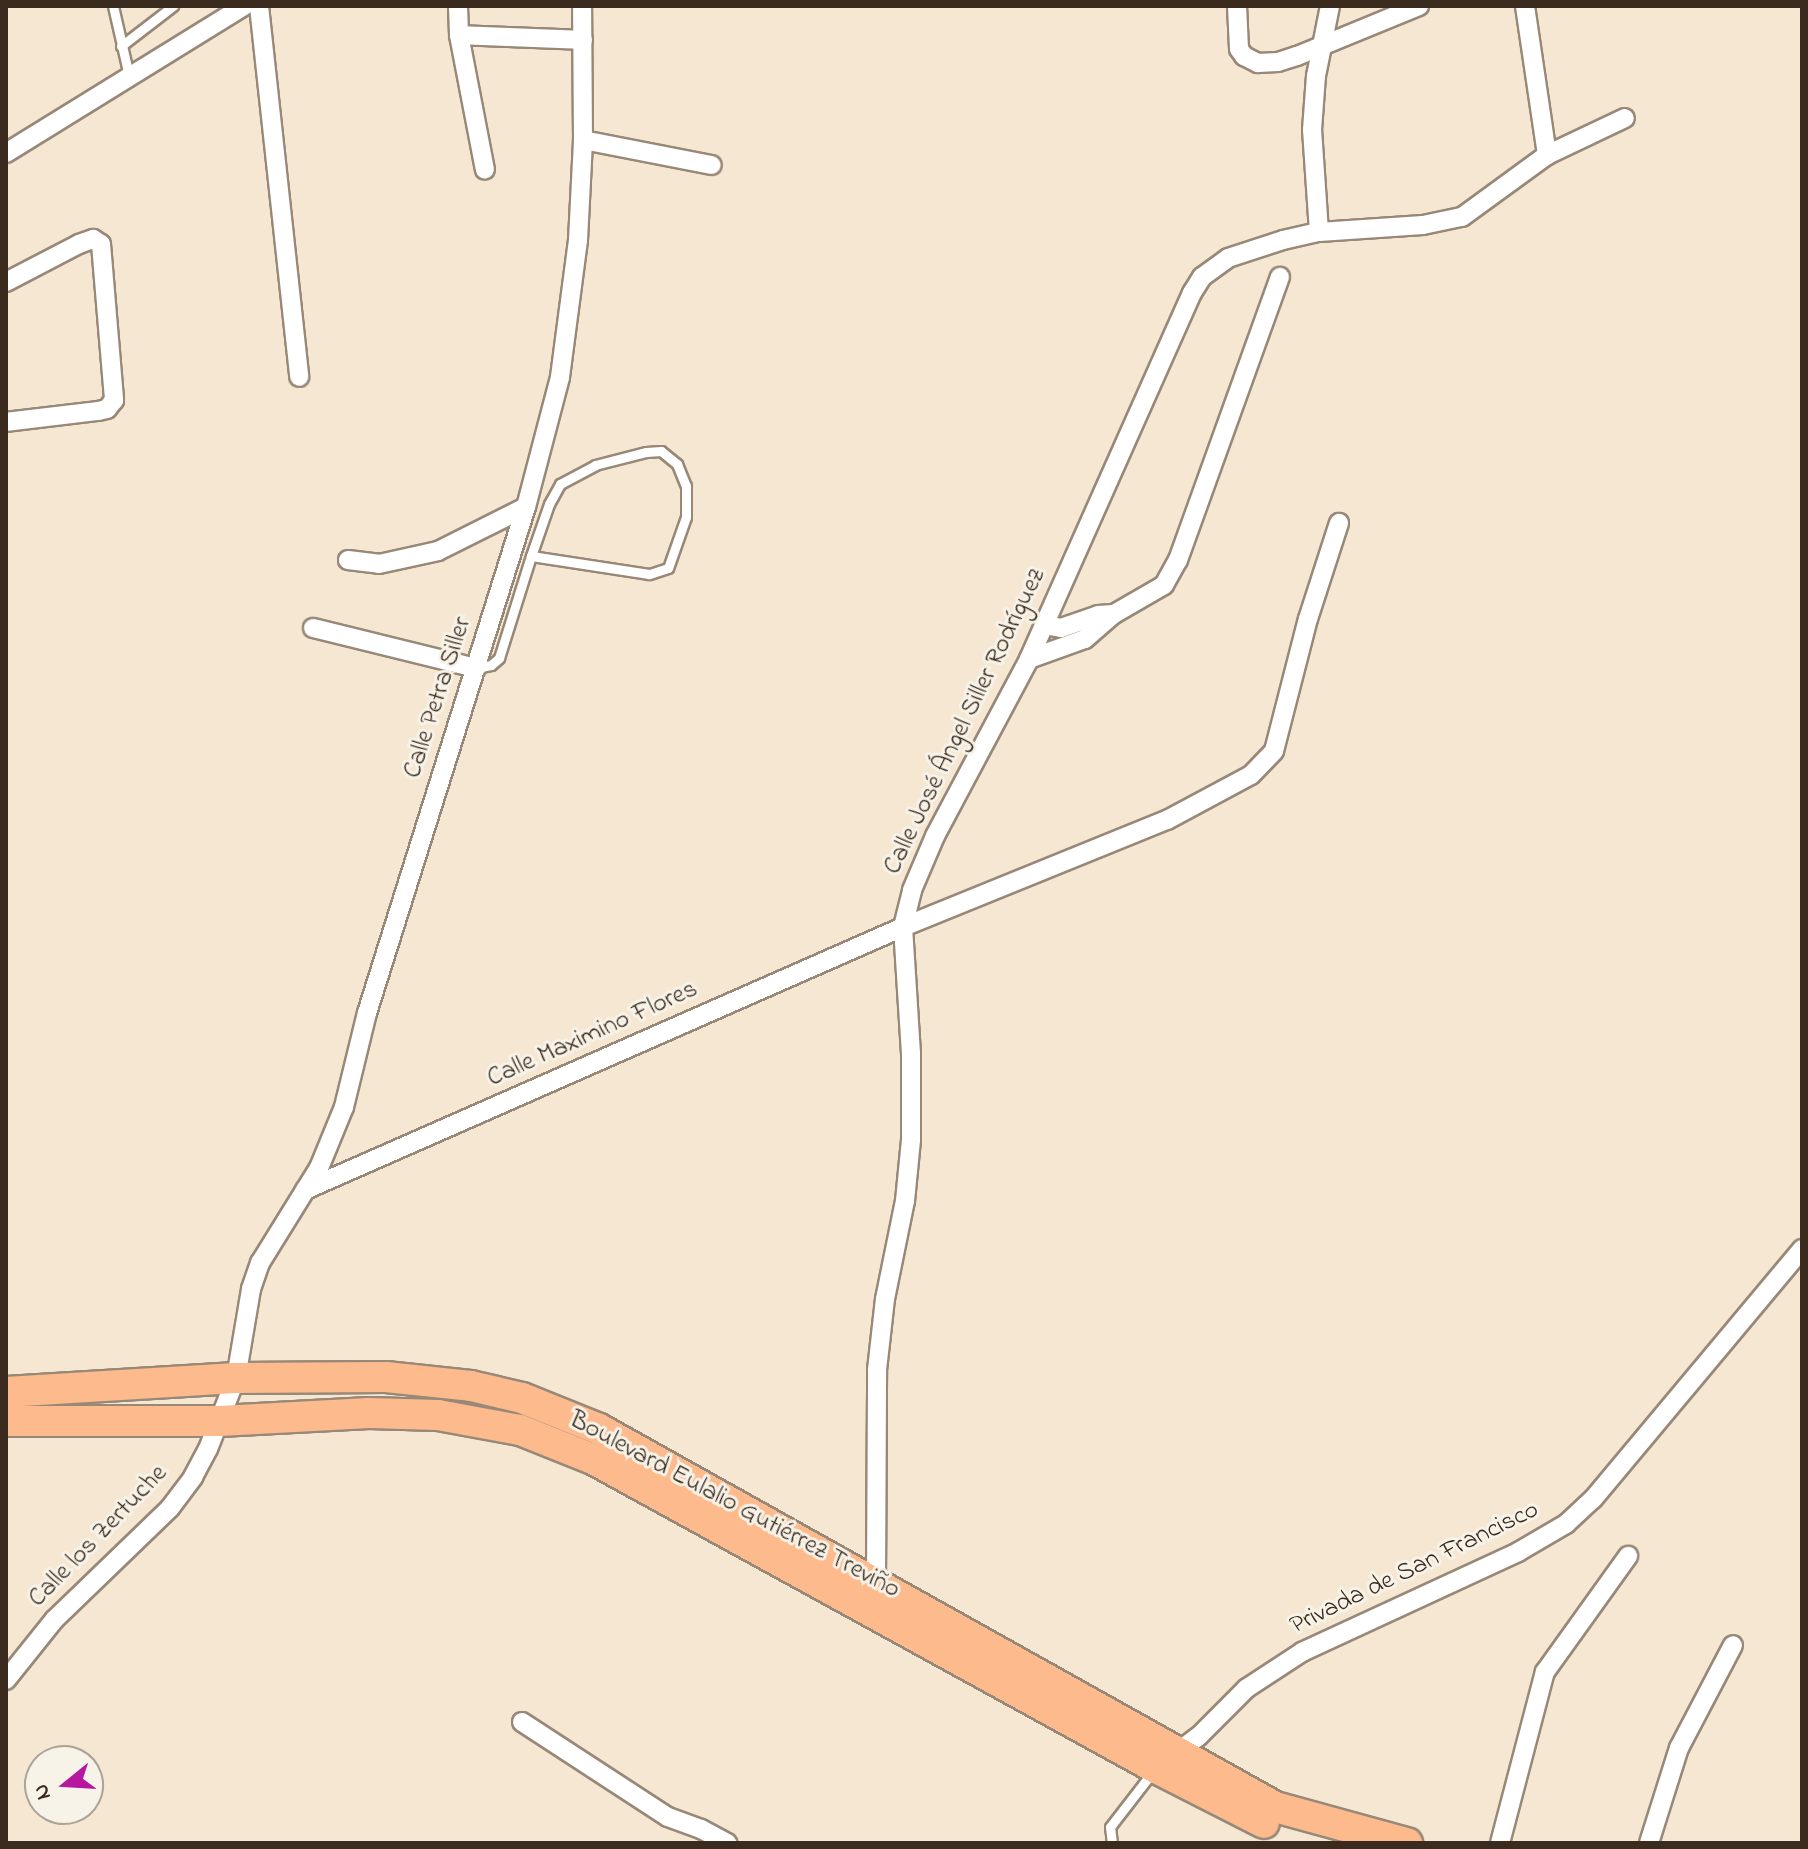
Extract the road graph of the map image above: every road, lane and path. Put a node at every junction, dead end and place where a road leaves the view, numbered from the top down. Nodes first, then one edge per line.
1 (113, 6) edge
2 (173, 6) edge
3 (244, 6) edge
4 (259, 6) edge
5 (458, 6) edge
6 (582, 6) edge
7 (1237, 6) edge
8 (1330, 6) edge
9 (1419, 6) edge
10 (1525, 6) edge
11 (459, 35) junction
12 (583, 40) junction
13 (1325, 43) junction
14 (121, 46) junction
15 (129, 76) junction
16 (1625, 118) dead end
17 (583, 140) junction
18 (6, 153) edge
19 (1547, 155) junction
20 (712, 165) dead end
21 (485, 170) dead end
22 (1319, 232) junction
23 (1280, 277) dead end
24 (6, 282) edge
25 (299, 377) dead end
26 (6, 422) edge
27 (526, 507) junction
28 (1339, 523) dead end
29 (531, 556) junction
30 (348, 560) dead end
31 (1114, 614) junction
32 (1044, 625) junction
33 (313, 628) dead end
34 (1029, 659) junction
35 (476, 668) junction
36 (903, 927) junction
37 (303, 1191) junction
38 (1802, 1249) edge
39 (236, 1378) junction
40 (6, 1392) edge
41 (6, 1421) edge
42 (220, 1421) junction
43 (696, 1498) junction
44 (1628, 1556) dead end
45 (876, 1581) junction
46 (926, 1625) junction
47 (1733, 1645) dead end
48 (6, 1680) edge
49 (522, 1722) dead end
50 (1166, 1760) junction
51 (727, 1843) edge
52 (1112, 1843) edge
53 (1339, 1843) edge
54 (1407, 1843) edge
55 (1500, 1843) edge
56 (1649, 1843) edge

1 - 14 lane
2 - 14 lane
3 - 15 street
4 - 25 street
5 - 11 street
6 - 12 street, Calle Petra Siller
7 - 13 street
8 - 13 street
9 - 13 street
10 - 19 street
11 - 12 street
11 - 21 street
12 - 17 street, Calle Petra Siller
13 - 22 street
14 - 15 lane
15 - 18 street
16 - 19 street, Calle José Ángel Siller Rodríguez
17 - 20 street
17 - 27 street, Calle Petra Siller
19 - 22 street, Calle José Ángel Siller Rodríguez
22 - 32 street, Calle José Ángel Siller Rodríguez
23 - 31 street
24 - 26 street
27 - 30 street
27 - 35 street, Calle Petra Siller
28 - 36 street, Calle Maximino Flores
29 - 29 lane
29 - 35 lane
31 - 32 street
31 - 34 street
32 - 34 street, Calle José Ángel Siller Rodríguez
33 - 35 street
34 - 36 street, Calle José Ángel Siller Rodríguez
35 - 37 street, Calle Petra Siller
36 - 37 street, Calle Maximino Flores
36 - 45 street, Calle José Ángel Siller Rodríguez
37 - 39 street, Calle Petra Siller
38 - 50 street, Privada de San Francisco
39 - 40 main road, Boulevard Eulalio Gutiérrez Treviño
39 - 42 street, Calle los Zertuche
39 - 43 main road, Boulevard Eulalio Gutiérrez Treviño
41 - 42 main road, Boulevard Eulalio Gutiérrez Treviño
42 - 43 main road, Boulevard Eulalio Gutiérrez Treviño
42 - 48 street, Calle los Zertuche
43 - 45 main road, Boulevard Eulalio Gutiérrez Treviño
43 - 46 main road, Boulevard Eulalio Gutiérrez Treviño
44 - 55 street
45 - 46 main road, Boulevard Eulalio Gutiérrez Treviño
46 - 50 main road, Boulevard Eulalio Gutiérrez Treviño
47 - 56 street
49 - 51 street
50 - 52 lane
50 - 53 main road, Boulevard Eulalio Gutiérrez Treviño
50 - 54 main road, Boulevard Eulalio Gutiérrez Treviño

